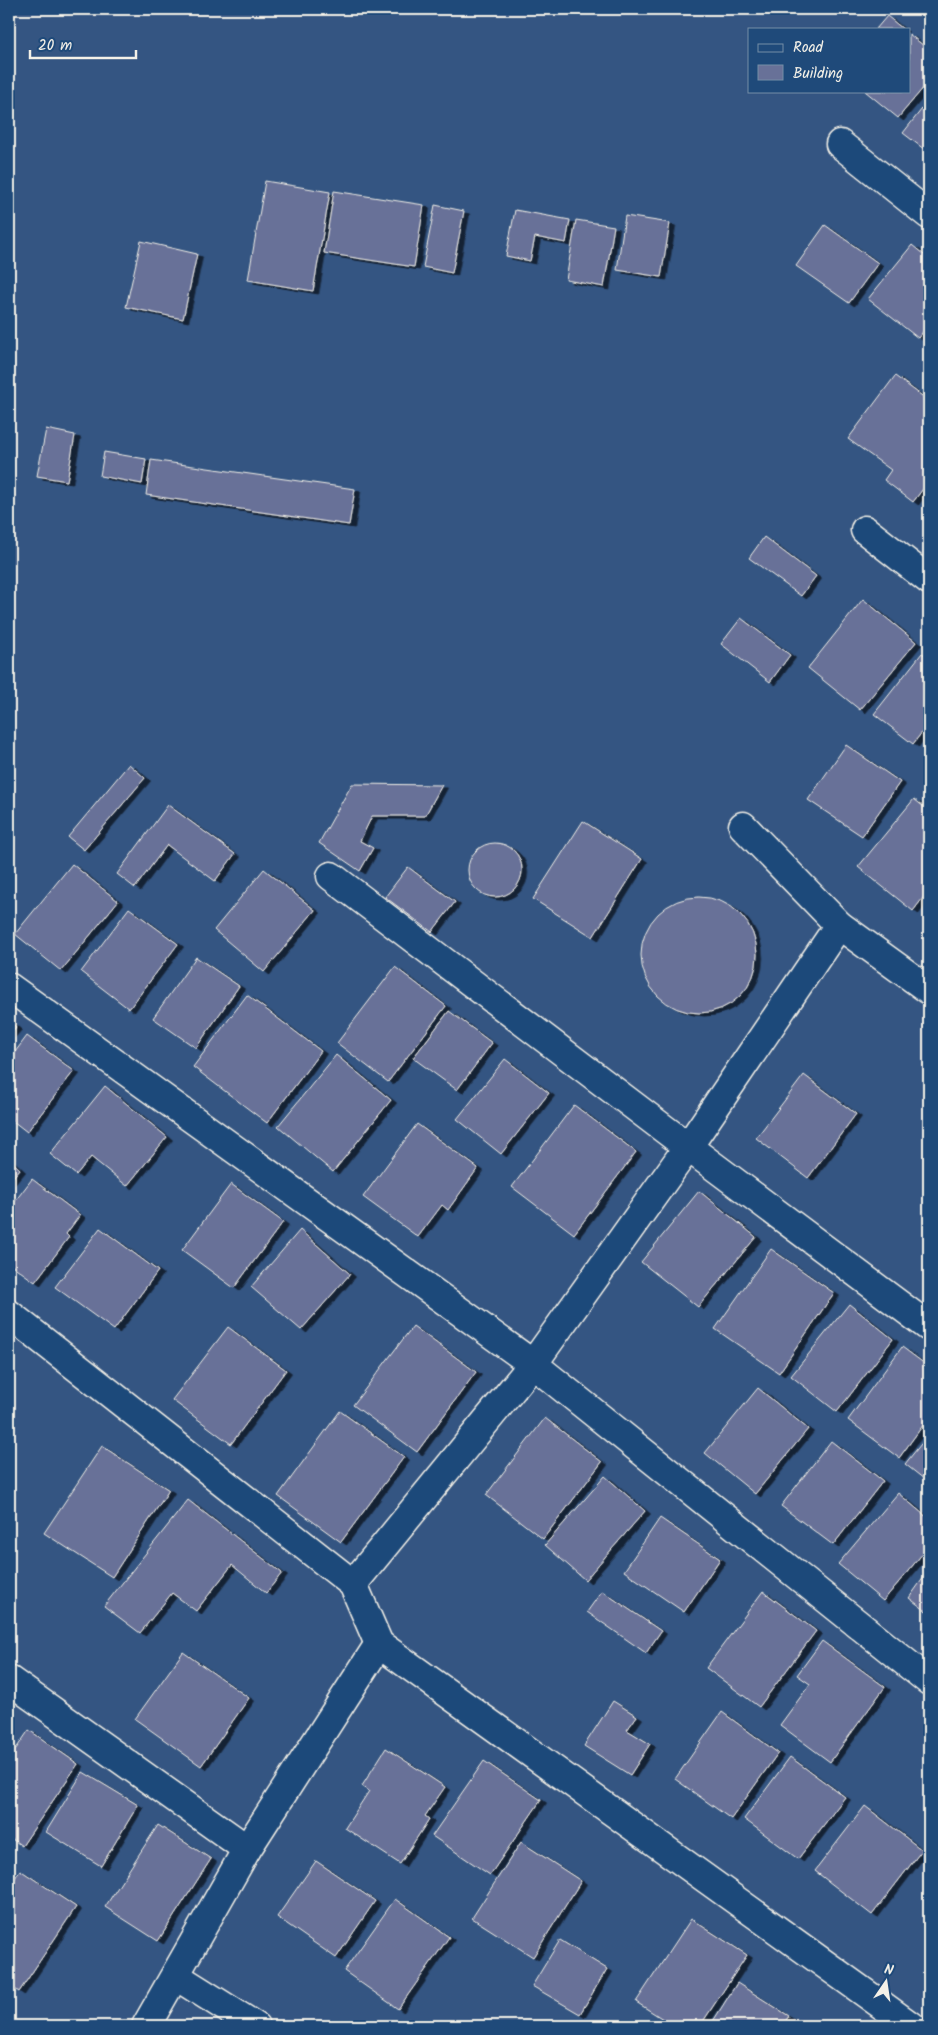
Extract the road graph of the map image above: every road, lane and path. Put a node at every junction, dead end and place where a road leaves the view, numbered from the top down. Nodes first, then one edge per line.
1 (840, 144) dead end
2 (929, 215) edge
3 (865, 530) dead end
4 (929, 580) edge
5 (743, 826) dead end
6 (331, 876) dead end
7 (839, 925) junction
8 (9, 987) edge
9 (929, 990) edge
10 (688, 1148) junction
11 (9, 1314) edge
12 (929, 1327) edge
13 (533, 1364) junction
14 (353, 1584) junction
15 (379, 1644) junction
16 (9, 1680) edge
17 (929, 1681) edge
18 (248, 1849) junction
19 (176, 1976) junction
20 (146, 2026) edge
21 (255, 2026) edge
22 (912, 2026) edge

1 - 2 street
3 - 4 street
5 - 7 street
6 - 10 street
7 - 9 street
7 - 10 street
8 - 13 street
10 - 12 street
10 - 13 street
11 - 14 street
13 - 14 street
13 - 17 street
14 - 15 street
15 - 18 street
15 - 22 street
16 - 18 street
18 - 19 street
19 - 20 street
19 - 21 street

